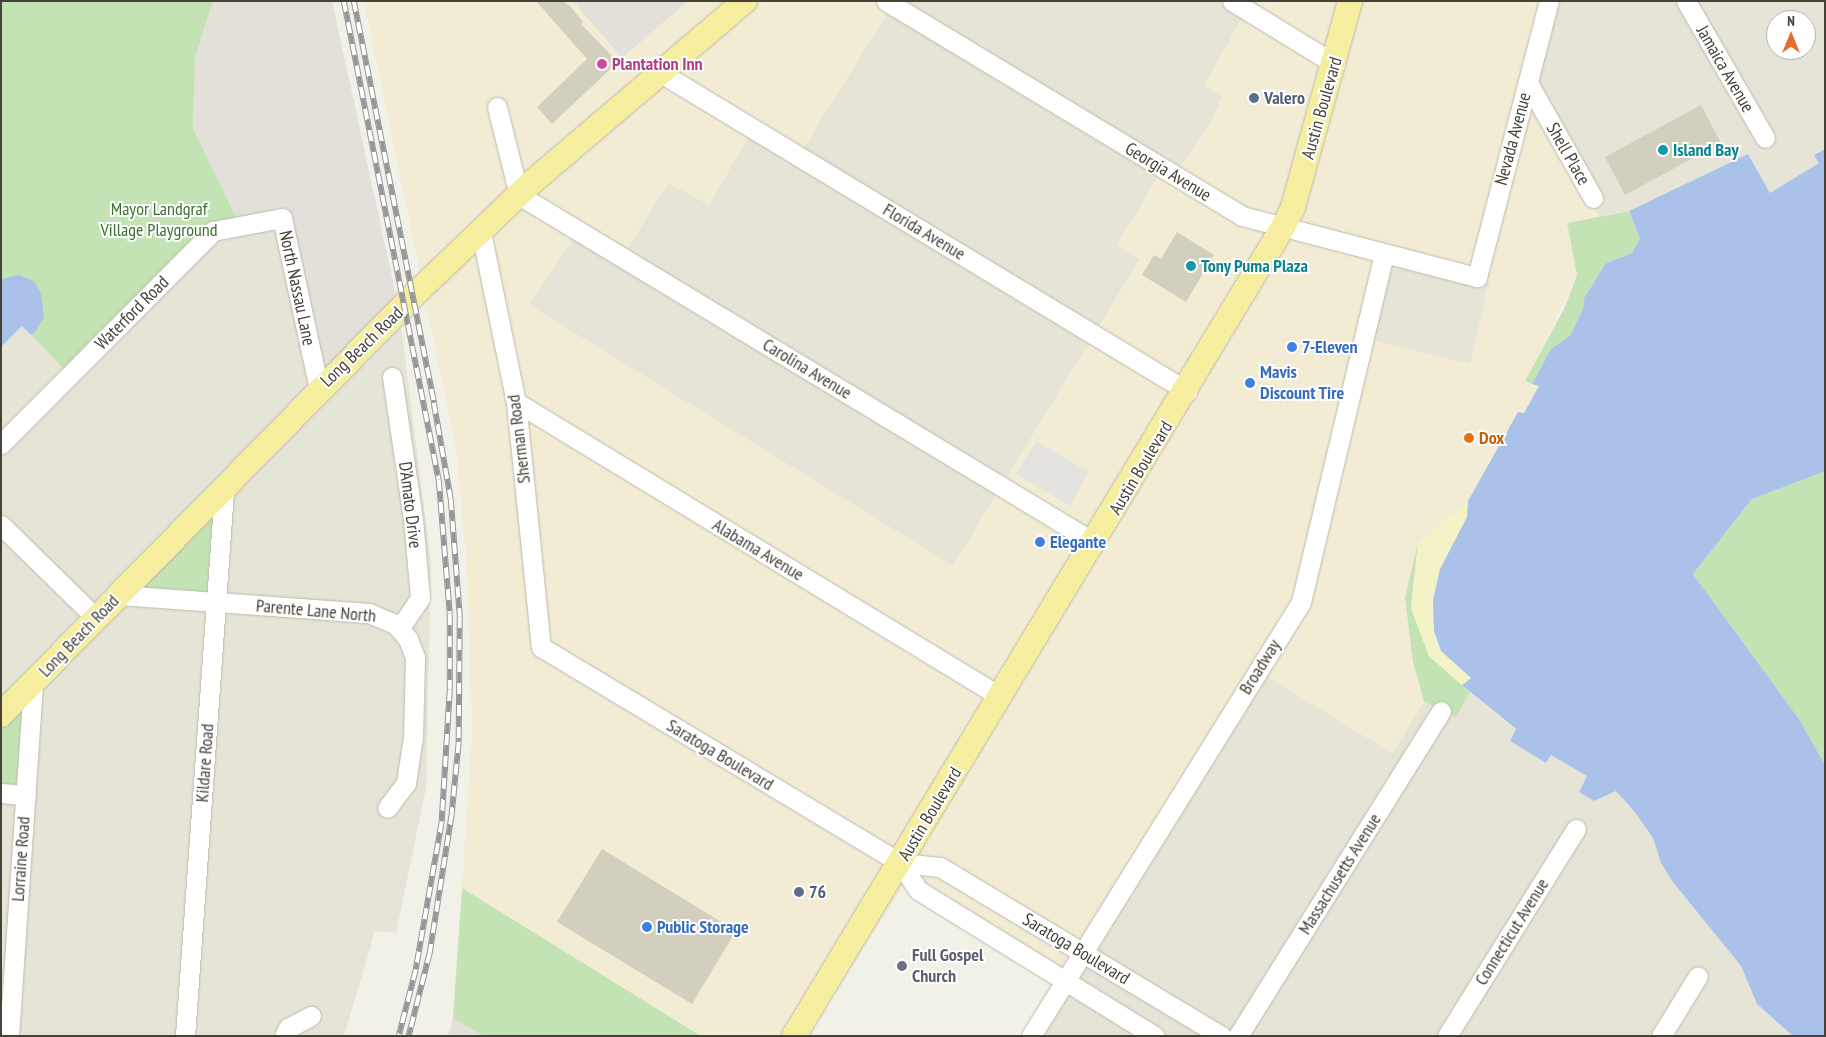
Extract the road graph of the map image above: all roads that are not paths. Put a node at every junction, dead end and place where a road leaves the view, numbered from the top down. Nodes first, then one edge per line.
1 (745, 1) edge
2 (886, 1) edge
3 (1232, 1) edge
4 (1350, 1) edge
5 (1549, 1) edge
6 (1686, 1) edge
7 (1334, 64) junction
8 (661, 73) junction
9 (1528, 83) junction
10 (497, 107) dead end
11 (1764, 138) dead end
12 (519, 195) junction
13 (1593, 198) dead end
14 (282, 218) joint
15 (1283, 227) junction
16 (481, 232) junction
17 (1384, 254) junction
18 (1477, 277) joint
19 (392, 377) dead end
20 (319, 389) junction
21 (1187, 391) junction
22 (516, 402) junction
23 (1, 444) edge
24 (224, 490) junction
25 (1, 525) edge
26 (1095, 543) junction
27 (119, 595) junction
28 (216, 603) junction
29 (96, 618) junction
30 (400, 628) junction
31 (541, 647) joint
32 (33, 683) junction
33 (1001, 697) junction
34 (1441, 712) dead end
35 (1, 715) edge
36 (1, 793) edge
37 (26, 795) junction
38 (387, 808) dead end
39 (1576, 829) dead end
40 (900, 863) junction
41 (1083, 953) junction
42 (1698, 976) dead end
43 (1065, 981) junction
44 (310, 1016) dead end
45 (9, 1036) edge
46 (185, 1036) edge
47 (284, 1036) edge
48 (794, 1036) edge
49 (1031, 1036) edge
50 (1154, 1036) edge
51 (1221, 1036) edge
52 (1238, 1036) edge
53 (1447, 1036) edge
54 (1661, 1036) edge

1 - 8 main road, Long Beach Road
2 - 15 street, Georgia Avenue
3 - 7 street
4 - 7 main road, Austin Boulevard
5 - 9 street, Nevada Avenue
6 - 11 street, Jamaica Avenue
7 - 15 main road, Austin Boulevard
8 - 12 main road, Long Beach Road
8 - 21 street, Florida Avenue
9 - 13 street, Shell Place
9 - 18 street, Nevada Avenue
10 - 12 street
12 - 16 main road, Long Beach Road
12 - 26 street, Carolina Avenue
14 - 20 street, North Nassau Lane
14 - 23 street, Waterford Road
15 - 17 street, Georgia Avenue
15 - 21 main road, Austin Boulevard
16 - 20 main road, Long Beach Road
16 - 22 street, Sherman Road
17 - 18 street, Georgia Avenue
17 - 41 street, Broadway
19 - 30 street, D'Amato Drive
20 - 24 main road, Long Beach Road
21 - 26 main road, Austin Boulevard
22 - 31 street, Sherman Road
22 - 33 street, Alabama Avenue
24 - 27 main road, Long Beach Road
24 - 28 street, Kildare Road
25 - 29 street
26 - 33 main road, Austin Boulevard
27 - 28 street, Parente Lane North
27 - 29 main road, Long Beach Road
28 - 30 street, Parente Lane North
28 - 46 street, Kildare Road
29 - 32 main road, Long Beach Road
30 - 38 street, Parente Lane North
31 - 40 street, Saratoga Boulevard
32 - 35 main road, Long Beach Road
32 - 37 street, Lorraine Road
33 - 40 main road, Austin Boulevard
34 - 52 street, Massachusetts Avenue
36 - 37 street
37 - 45 street, Lorraine Road
39 - 53 street, Connecticut Avenue
40 - 41 street, Saratoga Boulevard
40 - 43 street, Saratoga Boulevard
40 - 48 main road, Austin Boulevard
41 - 43 street, Broadway
41 - 51 street, Saratoga Boulevard
42 - 54 street
43 - 49 street, Broadway
43 - 50 street, Saratoga Boulevard
44 - 47 street

